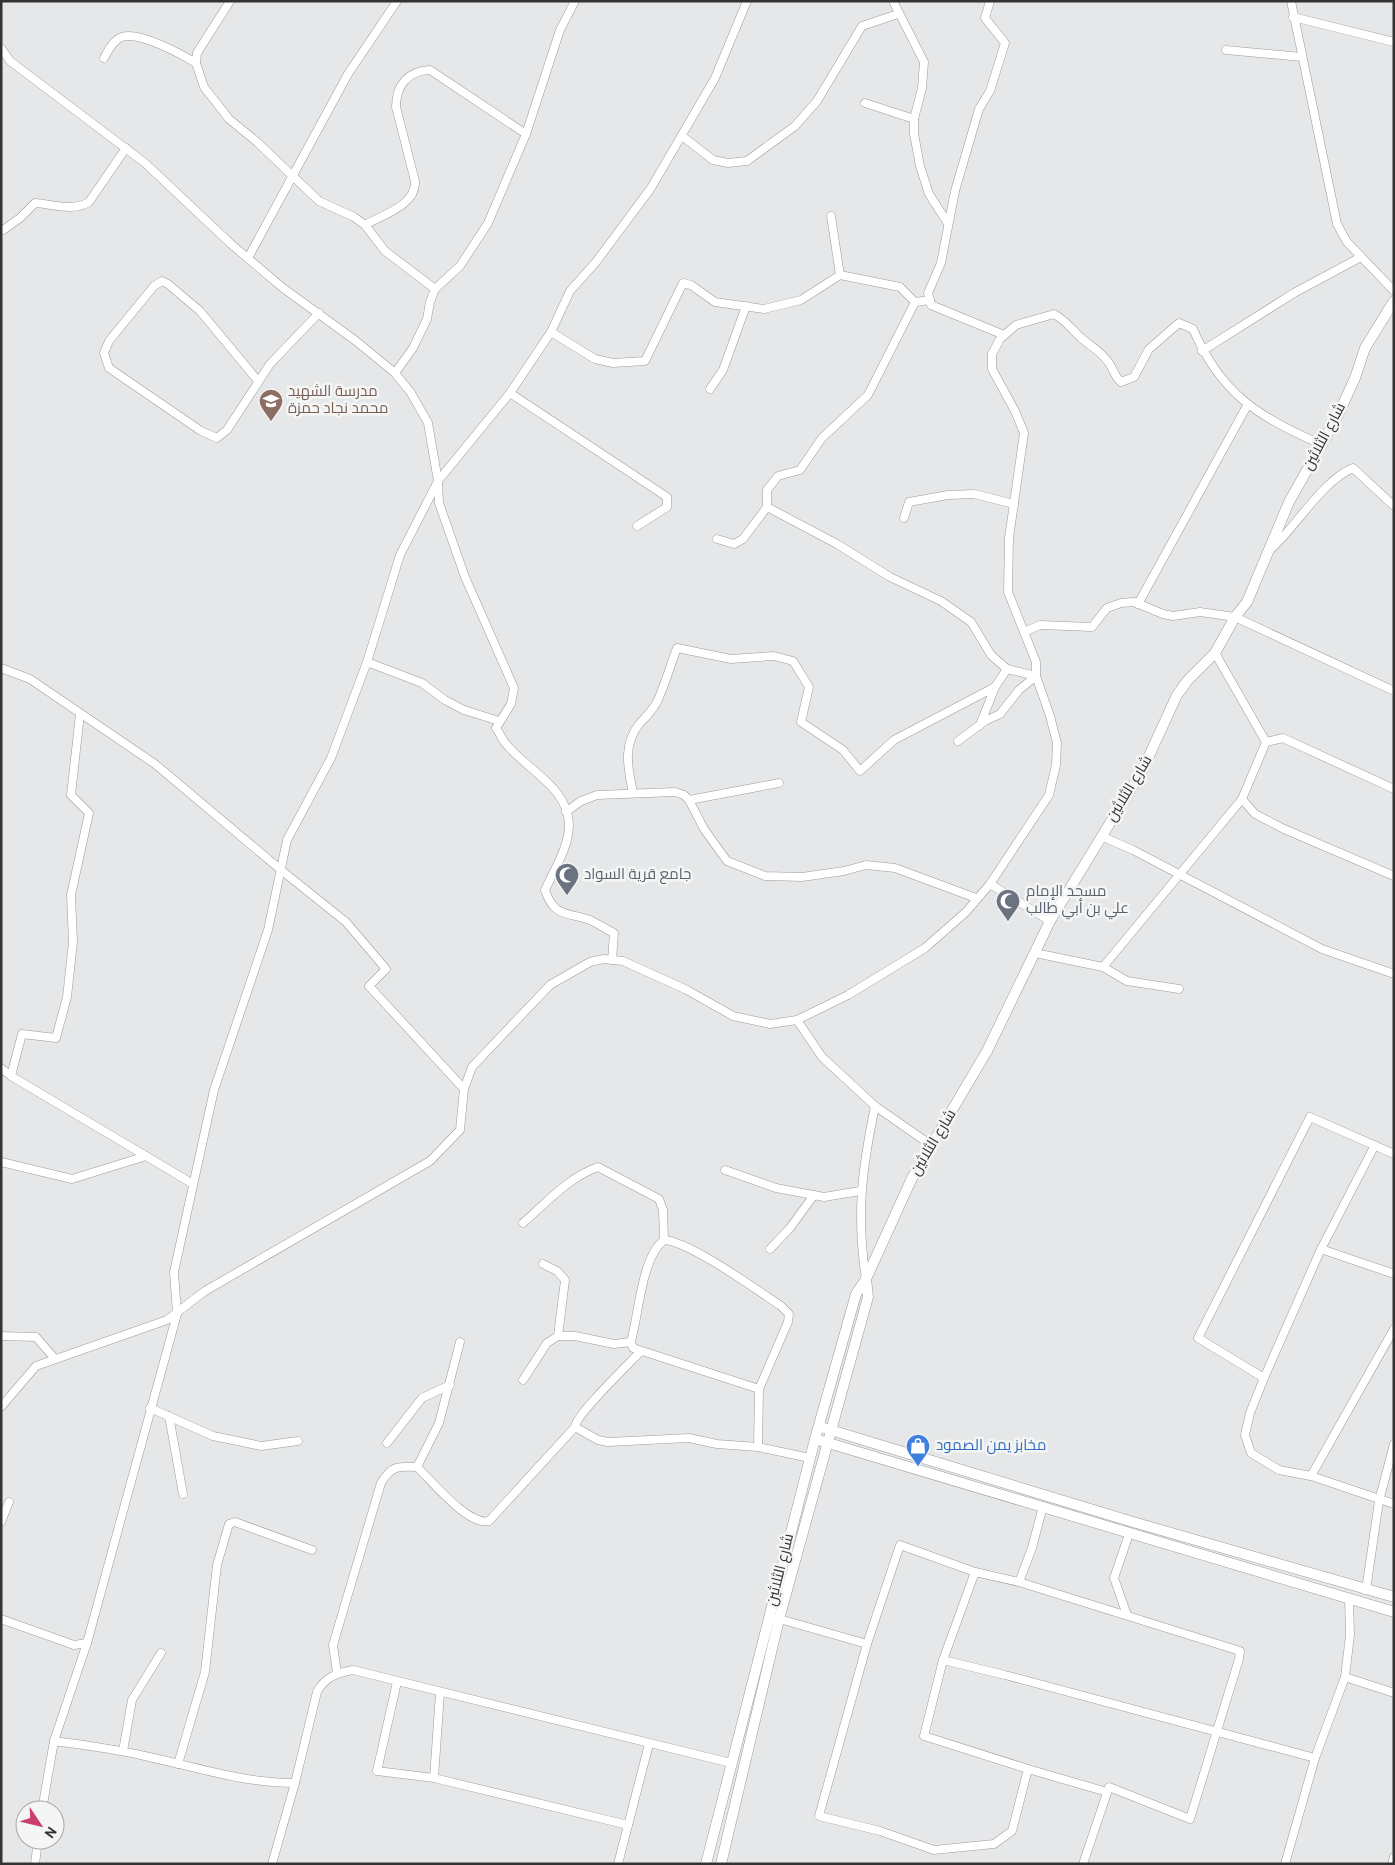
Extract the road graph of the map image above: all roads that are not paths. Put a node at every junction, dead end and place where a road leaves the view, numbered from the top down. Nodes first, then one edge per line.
1 (397, 1) edge
2 (576, 1) edge
3 (747, 1) edge
4 (893, 1) edge
5 (990, 1) edge
6 (1291, 1) edge
7 (226, 3) edge
8 (898, 14) junction
9 (1293, 17) junction
10 (1394, 42) edge
11 (1, 48) edge
12 (1226, 50) dead end
13 (1302, 57) junction
14 (104, 58) dead end
15 (196, 63) junction
16 (865, 103) dead end
17 (914, 119) junction
18 (526, 134) junction
19 (682, 136) junction
20 (126, 148) junction
21 (293, 177) junction
22 (831, 216) dead end
23 (947, 222) junction
24 (365, 225) junction
25 (3, 230) dead end
26 (1361, 257) junction
27 (248, 258) junction
28 (840, 275) junction
29 (435, 289) junction
30 (1394, 291) edge
31 (930, 300) junction
32 (1394, 301) edge
33 (915, 302) junction
34 (746, 306) junction
35 (319, 314) junction
36 (551, 332) junction
37 (1004, 335) junction
38 (1202, 351) junction
39 (395, 372) junction
40 (258, 381) junction
41 (710, 389) dead end
42 (510, 393) junction
43 (1248, 404) junction
44 (1323, 445) junction
45 (438, 481) junction
46 (1014, 504) junction
47 (1394, 506) edge
48 (767, 507) junction
49 (904, 518) dead end
50 (637, 526) dead end
51 (717, 539) dead end
52 (1269, 550) junction
53 (1138, 604) junction
54 (1235, 616) junction
55 (1024, 632) junction
56 (1215, 653) junction
57 (367, 662) junction
58 (1, 668) edge
59 (1007, 669) junction
60 (1036, 676) junction
61 (995, 687) junction
62 (1394, 691) edge
63 (80, 714) junction
64 (499, 721) junction
65 (980, 725) junction
66 (958, 741) dead end
67 (1266, 742) junction
68 (779, 782) dead end
69 (1394, 789) edge
70 (633, 793) junction
71 (1242, 799) junction
72 (689, 800) junction
73 (566, 812) junction
74 (1101, 836) junction
75 (281, 870) junction
76 (1179, 874) junction
77 (1394, 876) edge
78 (990, 884) junction
79 (976, 898) junction
80 (1050, 921) junction
81 (1035, 952) junction
82 (612, 960) junction
83 (1103, 967) junction
84 (1394, 974) edge
85 (1179, 989) dead end
86 (797, 1020) junction
87 (1, 1068) edge
88 (10, 1076) junction
89 (464, 1089) junction
90 (875, 1106) junction
91 (930, 1145) junction
92 (1374, 1145) junction
93 (1394, 1154) edge
94 (146, 1156) junction
95 (1, 1162) edge
96 (725, 1170) dead end
97 (193, 1184) junction
98 (860, 1191) junction
99 (814, 1195) junction
100 (523, 1223) dead end
101 (664, 1240) junction
102 (770, 1249) dead end
103 (1321, 1249) junction
104 (543, 1264) dead end
105 (1394, 1274) edge
106 (866, 1279) junction
107 (177, 1314) junction
108 (1394, 1330) edge
109 (1, 1336) edge
110 (558, 1336) junction
111 (460, 1342) dead end
112 (631, 1342) junction
113 (641, 1352) junction
114 (55, 1359) junction
115 (1264, 1378) junction
116 (523, 1380) dead end
117 (450, 1385) junction
118 (758, 1389) junction
119 (3, 1402) edge
120 (150, 1408) junction
121 (169, 1416) junction
122 (818, 1426) junction
123 (575, 1427) junction
124 (831, 1430) junction
125 (815, 1439) junction
126 (298, 1441) dead end
127 (387, 1443) dead end
128 (827, 1443) junction
129 (1394, 1444) edge
130 (758, 1447) junction
131 (810, 1458) junction
132 (417, 1467) junction
133 (1311, 1476) junction
134 (183, 1494) dead end
135 (1379, 1501) junction
136 (9, 1502) dead end
137 (1394, 1504) edge
138 (1043, 1506) junction
139 (1, 1522) edge
140 (1129, 1534) junction
141 (312, 1550) dead end
142 (975, 1572) junction
143 (1018, 1582) junction
144 (1366, 1590) junction
145 (1394, 1597) edge
146 (1349, 1599) junction
147 (1394, 1612) edge
148 (1127, 1615) junction
149 (774, 1617) junction
150 (1, 1618) edge
151 (87, 1643) junction
152 (867, 1644) junction
153 (161, 1653) dead end
154 (943, 1660) junction
155 (337, 1673) junction
156 (1345, 1677) junction
157 (397, 1682) junction
158 (440, 1693) junction
159 (1394, 1693) edge
160 (1217, 1731) junction
161 (54, 1741) junction
162 (649, 1744) junction
163 (123, 1751) junction
164 (1315, 1758) junction
165 (731, 1763) junction
166 (178, 1764) junction
167 (1028, 1770) junction
168 (434, 1778) junction
169 (295, 1783) junction
170 (1107, 1792) junction
171 (44, 1800) edge
172 (628, 1825) junction
173 (36, 1850) edge
174 (1394, 1857) edge
175 (707, 1863) edge
176 (34, 1864) edge
177 (272, 1864) edge
178 (618, 1864) edge
179 (721, 1864) edge
180 (1083, 1864) edge
181 (1285, 1864) edge
182 (1392, 1864) edge

1 - 21 street
2 - 18 street
3 - 19 street
4 - 8 street
5 - 23 street
6 - 9 street
7 - 15 street
8 - 17 street
8 - 19 street
9 - 10 street
9 - 13 street
11 - 20 street
12 - 13 street
13 - 26 street
14 - 15 street
15 - 21 street
16 - 17 street
17 - 23 street
18 - 24 street
18 - 29 street
19 - 36 street
20 - 25 street
20 - 27 street
21 - 24 street
21 - 27 street
22 - 28 street
23 - 31 street
24 - 29 street
26 - 30 street
26 - 38 street
27 - 35 street
28 - 33 street
28 - 34 street
29 - 39 street
31 - 33 street
31 - 37 street
32 - 44 street, شارع الثلاثين
33 - 48 street
34 - 36 street
34 - 41 street
35 - 39 street
35 - 40 street
36 - 42 street
37 - 38 street
37 - 46 street
38 - 43 street
39 - 45 street
40 - 40 street
42 - 45 street
42 - 50 street
43 - 44 street
43 - 53 street
44 - 52 street, شارع الثلاثين
45 - 57 street
45 - 64 street
46 - 49 street
46 - 55 street
47 - 52 street
48 - 51 street
48 - 59 street
52 - 54 street, شارع الثلاثين
53 - 54 street
53 - 55 street
54 - 56 street, شارع الثلاثين
54 - 62 street
55 - 60 street
56 - 67 street
56 - 74 street, شارع الثلاثين
57 - 64 street
57 - 75 street
58 - 63 street
59 - 60 street
59 - 61 street
60 - 65 street
60 - 78 street
61 - 65 street
61 - 70 street
63 - 75 street
63 - 88 street
64 - 73 street
65 - 66 street
67 - 69 street
67 - 71 street
68 - 72 street
70 - 72 street
70 - 73 street
71 - 76 street
71 - 77 street
72 - 79 street
73 - 82 street
74 - 76 street
74 - 80 street, شارع الثلاثين
75 - 89 street
75 - 97 street
76 - 83 street
76 - 84 street
78 - 79 street
78 - 80 street
79 - 86 street
80 - 81 street, شارع الثلاثين
81 - 83 street
81 - 91 street, شارع الثلاثين
82 - 86 street
82 - 89 street
83 - 85 street
86 - 90 street
87 - 88 street
88 - 94 street
89 - 107 street
90 - 91 street
90 - 98 street
91 - 106 street, شارع الثلاثين
92 - 93 street
92 - 103 street
92 - 115 street
94 - 95 street
94 - 97 street
96 - 99 street
97 - 107 street
98 - 99 street
98 - 106 street
99 - 102 street
100 - 101 street
101 - 112 street
101 - 118 street
103 - 105 street
103 - 115 street
104 - 110 street
106 - 122 street, شارع الثلاثين
106 - 124 street, شارع الثلاثين
107 - 114 street
107 - 120 street
108 - 133 street
109 - 114 street
110 - 112 street
110 - 116 street
111 - 117 street
112 - 113 street
113 - 118 street
113 - 123 street
114 - 119 street
115 - 133 street
117 - 127 street
117 - 132 street
118 - 130 street
120 - 121 street
120 - 151 street
121 - 126 street
121 - 134 street
122 - 124 street
122 - 125 street, شارع الثلاثين
123 - 130 street
123 - 132 street
124 - 128 street, شارع الثلاثين
124 - 144 street
125 - 128 street
125 - 131 street, شارع الثلاثين
128 - 138 street
128 - 149 street, شارع الثلاثين
129 - 135 street
130 - 131 street
131 - 149 street, شارع الثلاثين
132 - 155 street
133 - 135 street
135 - 137 street
135 - 144 street
136 - 139 street
138 - 140 street
138 - 143 street
140 - 146 street
140 - 148 street
141 - 166 street
142 - 143 street
142 - 152 street
142 - 154 street
143 - 148 street
144 - 145 street
146 - 147 street
146 - 156 street
148 - 160 street
149 - 152 street
149 - 165 street, شارع الثلاثين
149 - 179 street, شارع الثلاثين
150 - 151 street
151 - 161 street
152 - 167 street
153 - 163 street
154 - 160 street
154 - 167 street
155 - 157 street
155 - 169 street
156 - 159 street
156 - 164 street
157 - 158 street
157 - 168 street
158 - 162 street
158 - 168 street
160 - 164 street
160 - 170 street
161 - 163 street
161 - 171 street
162 - 165 street
162 - 172 street
163 - 166 street
164 - 181 street
165 - 175 street, شارع الثلاثين
166 - 169 street
167 - 170 street
168 - 172 street
169 - 177 street
170 - 180 street
172 - 178 street
173 - 176 street
174 - 182 street

